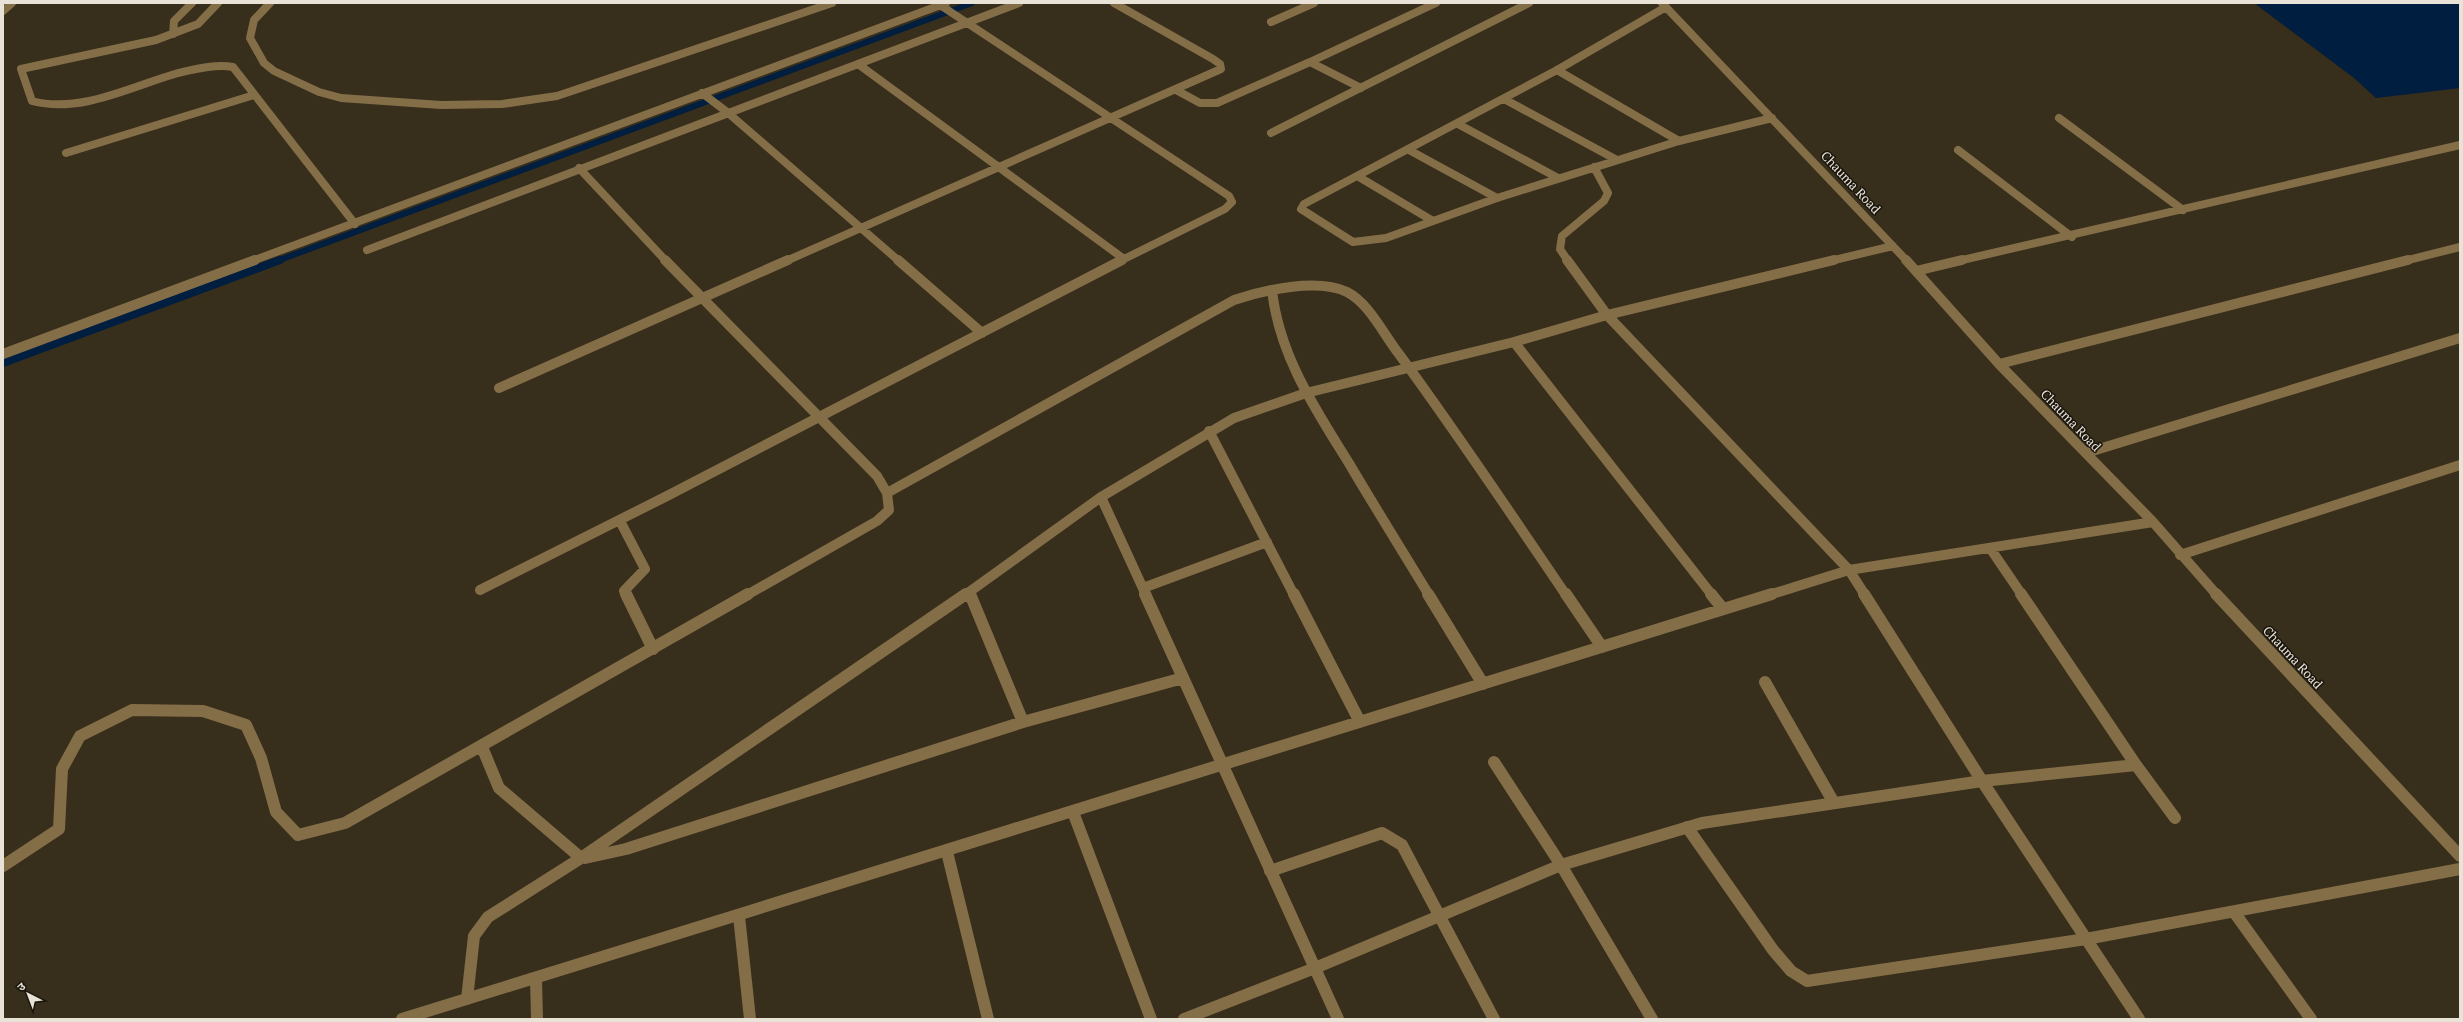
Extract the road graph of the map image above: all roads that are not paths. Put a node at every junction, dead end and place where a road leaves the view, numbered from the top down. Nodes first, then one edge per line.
1 (12, 3) edge
2 (192, 3) edge
3 (218, 3) edge
4 (270, 3) edge
5 (832, 3) edge
6 (1019, 3) edge
7 (1114, 3) edge
8 (1314, 3) edge
9 (1436, 3) edge
10 (1529, 3) edge
11 (943, 4) edge
12 (1664, 5) edge
13 (3, 11) edge
14 (1271, 22) dead end
15 (967, 23) junction
16 (172, 34) junction
17 (1310, 62) junction
18 (858, 64) junction
19 (1557, 70) junction
20 (1361, 88) junction
21 (1176, 90) junction
22 (704, 94) junction
23 (254, 95) junction
24 (1504, 99) junction
25 (728, 112) junction
26 (1772, 118) junction
27 (2059, 118) dead end
28 (1110, 119) junction
29 (1458, 124) junction
30 (1271, 133) dead end
31 (1679, 141) junction
32 (2460, 145) edge
33 (1409, 150) junction
34 (1958, 150) dead end
35 (66, 153) dead end
36 (1617, 160) junction
37 (1594, 167) junction
38 (579, 168) junction
39 (1000, 168) junction
40 (1359, 177) junction
41 (1558, 178) junction
42 (1497, 198) junction
43 (2183, 210) junction
44 (1433, 220) junction
45 (355, 224) junction
46 (862, 229) junction
47 (2072, 237) junction
48 (1893, 246) junction
49 (2460, 247) edge
50 (367, 250) dead end
51 (1124, 259) junction
52 (1916, 271) junction
53 (1272, 290) junction
54 (701, 299) junction
55 (1607, 314) junction
56 (982, 333) junction
57 (2460, 338) edge
58 (1514, 342) junction
59 (3, 354) edge
60 (1999, 364) junction
61 (1409, 368) junction
62 (498, 388) dead end
63 (1306, 394) junction
64 (818, 418) junction
65 (1209, 431) junction
66 (2086, 453) junction
67 (2460, 465) edge
68 (887, 493) junction
69 (1101, 497) junction
70 (620, 521) junction
71 (2153, 522) junction
72 (1267, 542) junction
73 (1990, 548) junction
74 (2180, 555) junction
75 (1849, 570) junction
76 (1143, 588) junction
77 (480, 590) dead end
78 (969, 592) junction
79 (1723, 610) junction
80 (1602, 647) junction
81 (653, 649) junction
82 (1183, 678) junction
83 (1765, 682) dead end
84 (1483, 684) junction
85 (1023, 722) junction
86 (1360, 722) junction
87 (482, 746) junction
88 (1494, 762) dead end
89 (1222, 765) junction
90 (2136, 765) junction
91 (1982, 781) junction
92 (1834, 803) junction
93 (1073, 812) junction
94 (2175, 818) dead end
95 (1687, 827) junction
96 (947, 852) junction
97 (2460, 856) edge
98 (581, 858) junction
99 (1560, 865) junction
100 (3, 866) edge
101 (2460, 869) edge
102 (1270, 871) junction
103 (2234, 912) junction
104 (739, 916) junction
105 (1440, 916) junction
106 (2086, 939) junction
107 (1315, 968) junction
108 (536, 978) junction
109 (467, 999) junction
110 (402, 1019) edge
111 (537, 1019) edge
112 (750, 1019) edge
113 (988, 1019) edge
114 (1151, 1019) edge
115 (1184, 1019) edge
116 (1338, 1019) edge
117 (1494, 1019) edge
118 (1652, 1019) edge
119 (2139, 1019) edge
120 (2310, 1019) edge

1 - 13 street
2 - 16 street
3 - 16 street
4 - 5 street
6 - 15 street
7 - 21 street
8 - 14 street
9 - 17 street
10 - 20 street
11 - 15 street
11 - 22 street
12 - 19 street
12 - 26 street, Chauma Road
15 - 18 street
15 - 28 street
16 - 23 street
17 - 20 street
17 - 21 street
18 - 25 street
18 - 39 street
19 - 24 street
19 - 31 street
20 - 30 street
21 - 28 street
22 - 25 street
22 - 45 street
23 - 35 street
23 - 45 street
24 - 29 street
24 - 36 street
25 - 38 street
25 - 46 street
26 - 31 street
26 - 48 street, Chauma Road
27 - 43 street
28 - 39 street
28 - 51 street
29 - 33 street
29 - 41 street
31 - 36 street
32 - 43 street
33 - 40 street
33 - 42 street
34 - 47 street
36 - 37 street
37 - 41 street
37 - 55 street
38 - 50 street
38 - 54 street
39 - 46 street
39 - 51 street
40 - 44 street
40 - 44 street
41 - 42 street
42 - 44 street
43 - 47 street
45 - 59 street
46 - 54 street
46 - 56 street
47 - 52 street
48 - 52 street, Chauma Road
48 - 55 street
49 - 60 street
51 - 56 street
52 - 60 street, Chauma Road
53 - 61 street
53 - 63 street
53 - 68 street
54 - 62 street
54 - 64 street
55 - 58 street
55 - 75 street
56 - 64 street
57 - 66 street
58 - 61 street
58 - 79 street
60 - 66 street, Chauma Road
61 - 63 street
61 - 80 street
63 - 65 street
63 - 84 street
64 - 68 street
64 - 70 street
65 - 69 street
65 - 72 street
66 - 71 street, Chauma Road
67 - 74 street
68 - 81 street
69 - 76 street
69 - 78 street
70 - 77 street
70 - 81 street
71 - 73 street
71 - 74 street, Chauma Road
72 - 76 street
72 - 86 street
73 - 75 street
73 - 90 street
74 - 97 street, Chauma Road
75 - 79 street
75 - 91 street
76 - 82 street
78 - 85 street
78 - 98 street
79 - 80 street
80 - 84 street
81 - 87 street
82 - 85 street
82 - 89 street
83 - 92 street
84 - 86 street
85 - 98 street
86 - 89 street
87 - 98 street
87 - 100 street
88 - 99 street
89 - 93 street
89 - 102 street
90 - 91 street
90 - 94 street
91 - 92 street
91 - 106 street
92 - 95 street
93 - 96 street
93 - 114 street
95 - 99 street
95 - 106 street
96 - 104 street
96 - 113 street
98 - 109 street
99 - 105 street
99 - 118 street
101 - 103 street
102 - 105 street
102 - 107 street
103 - 106 street
103 - 120 street
104 - 108 street
104 - 112 street
105 - 107 street
105 - 117 street
106 - 119 street
107 - 115 street
107 - 116 street
108 - 109 street
108 - 111 street
109 - 110 street

